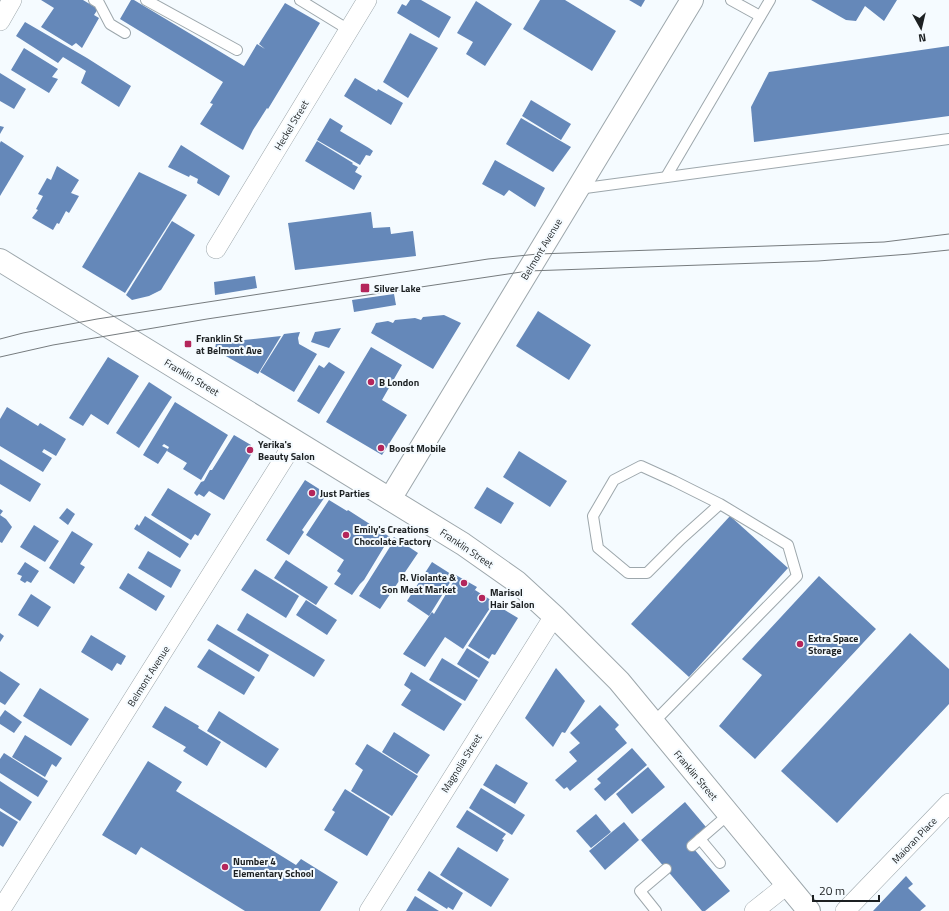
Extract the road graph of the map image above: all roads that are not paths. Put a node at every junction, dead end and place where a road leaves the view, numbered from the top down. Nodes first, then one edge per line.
1 (12, 0) edge
2 (94, 0) edge
3 (146, 0) edge
4 (300, 0) edge
5 (367, 0) edge
6 (692, 0) edge
7 (731, 0) edge
8 (770, 0) edge
9 (760, 16) junction
10 (0, 21) edge
11 (348, 30) junction
12 (125, 33) dead end
13 (237, 50) dead end
14 (949, 139) edge
15 (666, 176) junction
16 (578, 189) junction
17 (216, 249) dead end
18 (0, 260) edge
19 (295, 441) junction
20 (390, 499) junction
21 (720, 504) junction
22 (554, 616) junction
23 (653, 723) junction
24 (949, 803) edge
25 (729, 814) junction
26 (720, 863) dead end
27 (666, 869) dead end
28 (788, 884) junction
29 (0, 911) edge
30 (369, 911) edge
31 (656, 911) edge
32 (754, 911) edge
33 (809, 911) edge
34 (845, 911) edge

1 - 10 street
2 - 12 lane
3 - 13 lane
4 - 11 lane
5 - 11 street, Heckel Street
6 - 16 main road, Belmont Avenue
7 - 9 lane
8 - 9 lane
9 - 15 lane
11 - 17 street, Heckel Street
14 - 15 lane
15 - 16 lane
16 - 20 main road, Belmont Avenue
18 - 19 main road, Franklin Street
19 - 20 main road, Franklin Street
19 - 29 street, Belmont Avenue
20 - 22 main road, Franklin Street
21 - 21 lane
21 - 23 lane
22 - 23 main road, Franklin Street
22 - 30 street, Magnolia Street
23 - 25 main road, Franklin Street
24 - 34 street, Maioran Place
25 - 26 lane
25 - 28 main road, Franklin Street
27 - 31 lane
28 - 32 street
28 - 33 main road, Franklin Street

